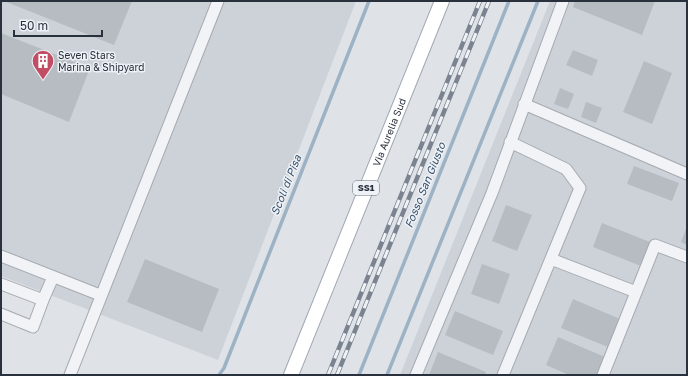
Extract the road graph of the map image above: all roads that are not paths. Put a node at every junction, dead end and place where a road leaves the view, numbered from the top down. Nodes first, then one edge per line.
1 (218, 1) edge
2 (442, 1) edge
3 (563, 1) edge
4 (524, 104) junction
5 (510, 142) junction
6 (687, 174) edge
7 (1, 256) edge
8 (687, 257) edge
9 (551, 259) junction
10 (53, 277) junction
11 (1, 284) edge
12 (636, 292) junction
13 (100, 295) junction
14 (43, 300) junction
15 (1, 314) edge
16 (70, 375) edge
17 (291, 375) edge
18 (416, 375) edge
19 (503, 375) edge
20 (603, 375) edge

1 - 13 street
2 - 17 main road, Via Aurelia Sud / SS1
3 - 4 street
4 - 5 street
4 - 6 street
5 - 9 street
5 - 18 street
7 - 10 street
8 - 12 street
9 - 12 street
9 - 19 street
10 - 13 street
10 - 14 street
11 - 14 street
12 - 20 street
13 - 16 street
14 - 15 street

